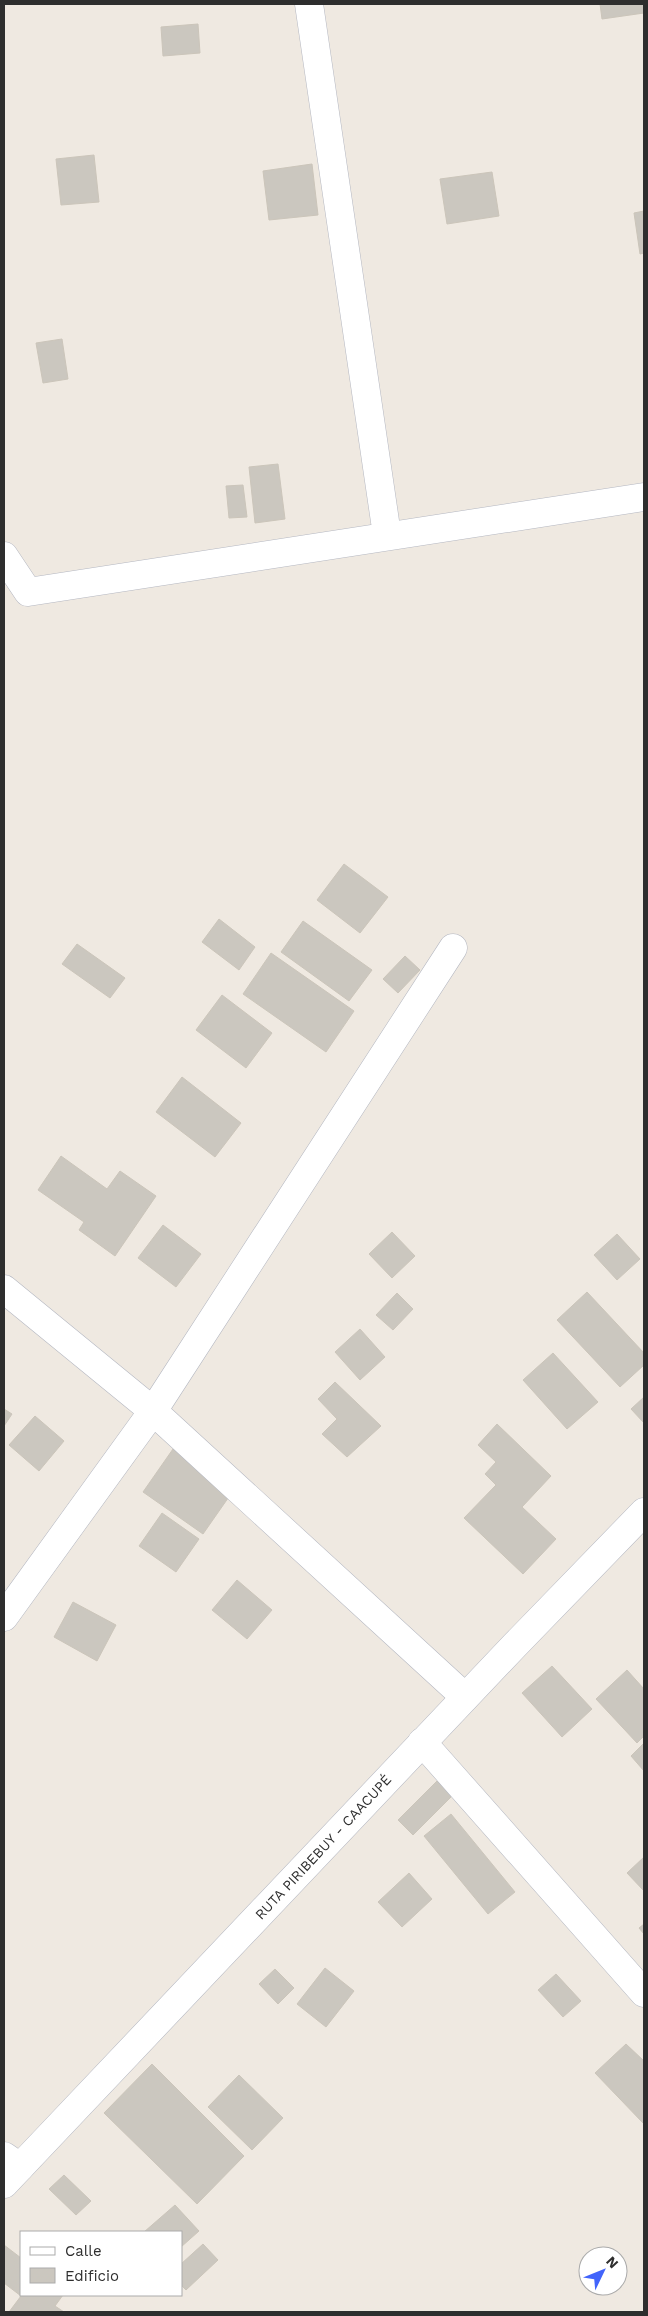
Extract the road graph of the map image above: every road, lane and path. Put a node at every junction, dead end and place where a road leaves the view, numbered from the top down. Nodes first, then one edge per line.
1 (309, 4) edge
2 (644, 497) edge
3 (387, 535) junction
4 (4, 556) edge
5 (453, 948) dead end
6 (4, 1289) edge
7 (153, 1411) junction
8 (644, 1512) edge
9 (4, 1617) edge
10 (465, 1697) junction
11 (422, 1742) junction
12 (644, 1993) edge
13 (9, 2169) edge

1 - 3 street
2 - 3 street
3 - 4 street
5 - 7 street
6 - 7 street
7 - 9 street
7 - 10 street
8 - 10 street, RUTA PIRIBEBUY - CAACUPÉ
10 - 11 street, RUTA PIRIBEBUY - CAACUPÉ
11 - 12 street
11 - 13 street, RUTA PIRIBEBUY - CAACUPÉ

